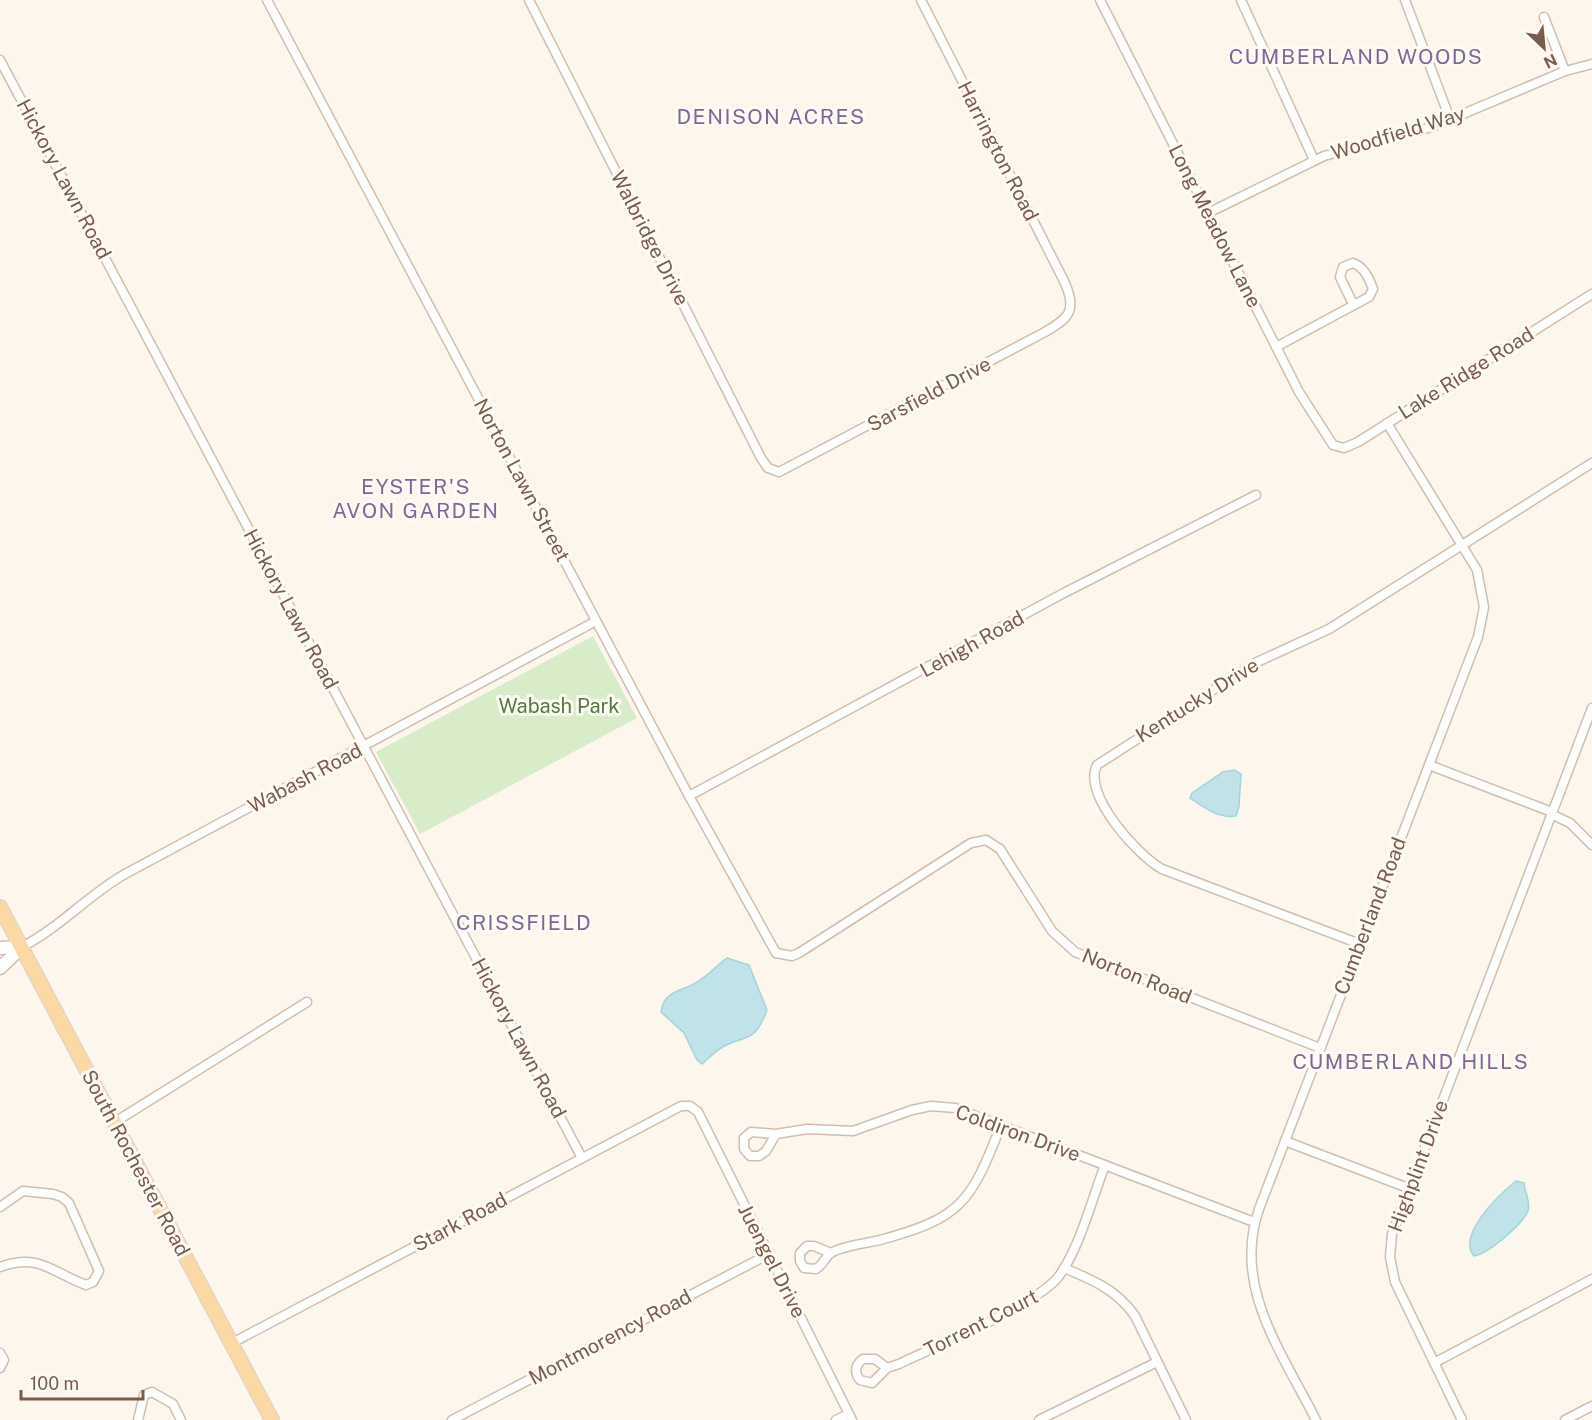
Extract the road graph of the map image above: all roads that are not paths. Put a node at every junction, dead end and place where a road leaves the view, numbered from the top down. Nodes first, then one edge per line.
1 (267, 0) edge
2 (529, 0) edge
3 (921, 0) edge
4 (1100, 0) edge
5 (1241, 0) edge
6 (1405, 0) edge
7 (1544, 17) dead end
8 (0, 60) edge
9 (1592, 64) edge
10 (1565, 71) junction
11 (1450, 119) junction
12 (1314, 160) junction
13 (1208, 213) junction
14 (1592, 294) edge
15 (1072, 303) joint
16 (1353, 304) junction
17 (1276, 347) junction
18 (1387, 423) junction
19 (1338, 447) joint
20 (1592, 463) edge
21 (775, 472) joint
22 (1256, 495) dead end
23 (1463, 544) junction
24 (596, 621) junction
25 (1592, 708) edge
26 (363, 746) junction
27 (1429, 765) junction
28 (689, 796) junction
29 (1552, 813) junction
30 (1592, 845) edge
31 (0, 907) edge
32 (1360, 944) junction
33 (22, 947) junction
34 (0, 948) edge
35 (782, 956) joint
36 (0, 968) edge
37 (307, 1002) dead end
38 (1320, 1048) junction
39 (690, 1106) joint
40 (115, 1122) junction
41 (1001, 1125) junction
42 (776, 1134) dead end
43 (1285, 1141) junction
44 (582, 1158) junction
45 (1105, 1165) junction
46 (1408, 1188) junction
47 (0, 1207) edge
48 (1254, 1222) junction
49 (831, 1253) dead end
50 (769, 1254) junction
51 (0, 1267) edge
52 (1064, 1268) junction
53 (1592, 1279) edge
54 (232, 1343) junction
55 (0, 1353) edge
56 (1158, 1362) junction
57 (1434, 1363) junction
58 (0, 1368) edge
59 (887, 1368) dead end
60 (1592, 1406) edge
61 (1057, 1411) junction
62 (850, 1417) edge
63 (138, 1420) edge
64 (181, 1420) edge
65 (272, 1420) edge
66 (452, 1420) edge
67 (836, 1420) edge
68 (1039, 1420) edge
69 (1062, 1420) edge
70 (1186, 1420) edge
71 (1316, 1420) edge
72 (1462, 1420) edge
73 (1565, 1420) edge

1 - 24 street, Norton Lawn Street
2 - 21 street, Walbridge Drive
3 - 15 street, Harrington Road
4 - 13 street, Long Meadow Lane
5 - 12 street
6 - 11 street
7 - 10 street
8 - 26 street, Hickory Lawn Road
9 - 10 street, Woodfield Way
10 - 11 street, Woodfield Way
11 - 12 street, Woodfield Way
12 - 13 street, Woodfield Way
13 - 17 street, Long Meadow Lane
14 - 18 street, Lake Ridge Road
15 - 21 street, Sarsfield Drive
16 - 16 street
16 - 17 street
17 - 19 street, Long Meadow Lane
18 - 19 street, Lake Ridge Road
18 - 23 street, Cumberland Road
20 - 23 street, Kentucky Drive
22 - 28 street, Lehigh Road
23 - 27 street, Cumberland Road
23 - 32 street, Kentucky Drive
24 - 26 street, Wabash Road
24 - 28 street, Norton Lawn Street
25 - 29 street, Highplint Drive
26 - 33 street, Wabash Road
26 - 44 street, Hickory Lawn Road
27 - 29 street
27 - 32 street, Cumberland Road
28 - 35 street, Norton Lawn Street
29 - 30 street
29 - 46 street, Highplint Drive
31 - 33 main road, South Rochester Road
32 - 38 street, Cumberland Road
33 - 34 street
33 - 36 street
33 - 40 main road, South Rochester Road
35 - 38 street, Norton Road
37 - 40 street
38 - 43 street, Cumberland Road
39 - 44 street, Stark Road
39 - 50 street, Juengel Drive
40 - 54 main road, South Rochester Road
41 - 42 street, Coldiron Drive
41 - 45 street, Coldiron Drive
41 - 49 street
43 - 46 street
43 - 48 street, Cumberland Road
44 - 54 street, Stark Road
45 - 48 street, Coldiron Drive
45 - 52 street, Torrent Court
46 - 57 street, Highplint Drive
47 - 51 street
48 - 71 street, Cumberland Road
50 - 62 street, Juengel Drive
50 - 66 street, Montmorency Road
52 - 56 street
52 - 59 street, Torrent Court
53 - 57 street
54 - 65 main road, South Rochester Road
55 - 58 street
56 - 61 street
56 - 70 street
57 - 72 street, Highplint Drive
60 - 73 street
61 - 68 street
61 - 69 street
62 - 67 street
63 - 64 street

